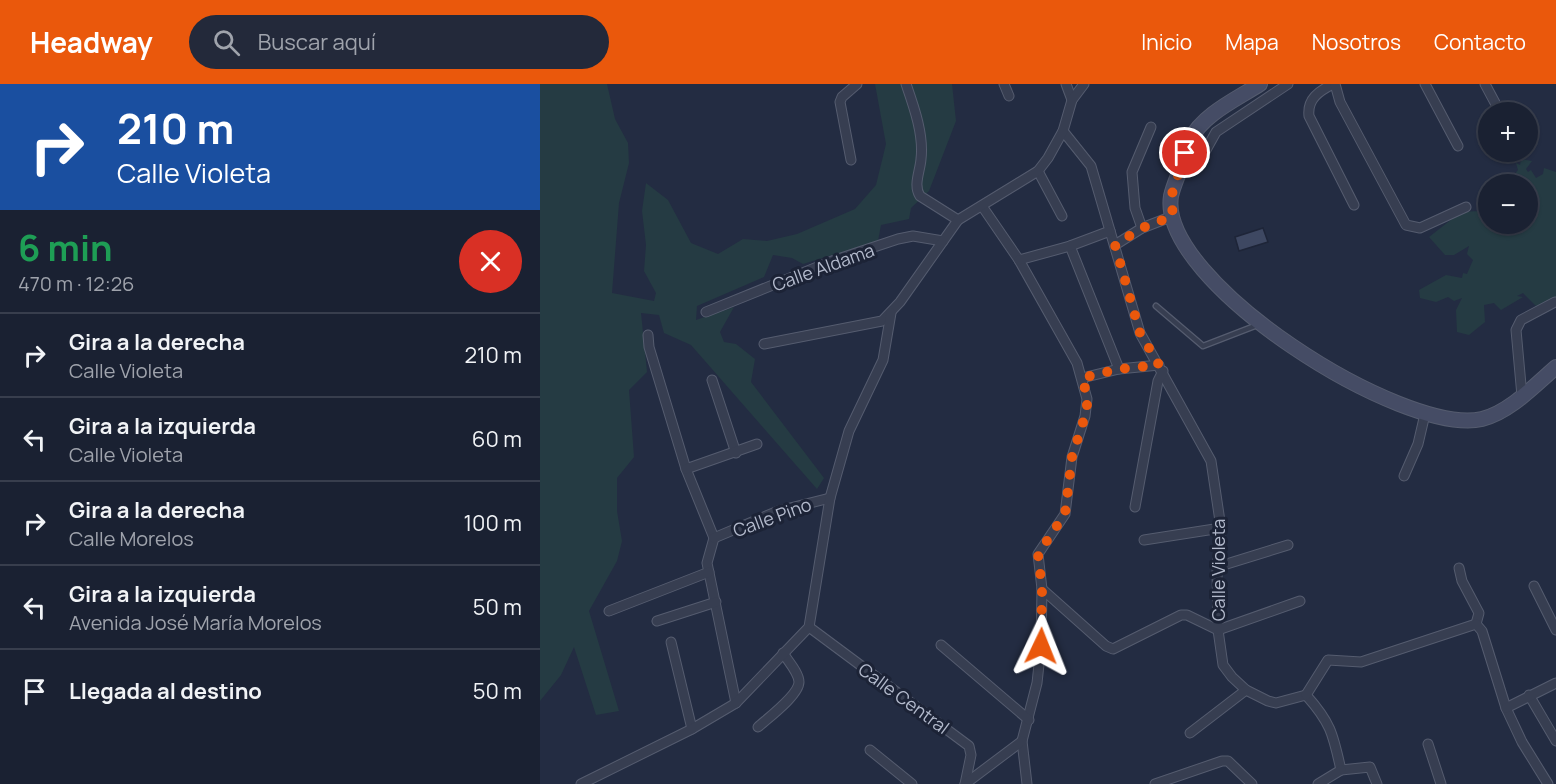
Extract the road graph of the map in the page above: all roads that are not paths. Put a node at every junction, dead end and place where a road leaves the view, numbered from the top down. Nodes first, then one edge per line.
1 (857, 84) edge
2 (906, 84) edge
3 (1004, 84) edge
4 (1065, 84) edge
5 (1083, 84) edge
6 (1260, 84) edge
7 (1288, 84) edge
8 (1334, 84) edge
9 (1425, 84) edge
10 (1485, 84) edge
11 (1009, 96) dead end
12 (1072, 100) junction
13 (1495, 102) edge
14 (1151, 128) dead end
15 (1063, 131) junction
16 (1458, 146) dead end
17 (1202, 157) dead end
18 (851, 160) dead end
19 (1038, 171) junction
20 (1354, 205) dead end
21 (982, 206) junction
22 (1466, 207) dead end
23 (1062, 216) dead end
24 (1173, 216) junction
25 (958, 220) junction
26 (1142, 228) junction
27 (1110, 231) junction
28 (943, 241) junction
29 (1115, 245) junction
30 (1070, 246) junction
31 (1019, 260) junction
32 (1555, 302) edge
33 (1156, 306) dead end
34 (706, 312) dead end
35 (891, 314) junction
36 (1262, 323) junction
37 (648, 335) dead end
38 (764, 344) dead end
39 (1556, 367) edge
40 (1161, 368) junction
41 (1119, 369) junction
42 (1082, 378) junction
43 (712, 380) dead end
44 (1522, 396) junction
45 (1425, 414) junction
46 (757, 444) dead end
47 (736, 453) junction
48 (686, 469) junction
49 (1404, 476) dead end
50 (830, 498) junction
51 (1135, 507) dead end
52 (1221, 528) junction
53 (714, 538) junction
54 (1144, 540) dead end
55 (1288, 545) dead end
56 (1216, 567) junction
57 (1459, 568) dead end
58 (709, 572) junction
59 (1534, 586) dead end
60 (1042, 589) junction
61 (1300, 601) dead end
62 (716, 602) junction
63 (609, 611) dead end
64 (657, 621) dead end
65 (1476, 624) junction
66 (809, 627) junction
67 (1218, 630) junction
68 (1556, 630) edge
69 (671, 642) dead end
70 (941, 645) dead end
71 (783, 653) junction
72 (1556, 683) edge
73 (1246, 690) junction
74 (1306, 695) junction
75 (1529, 695) junction
76 (736, 703) junction
77 (1506, 708) junction
78 (1029, 720) junction
79 (758, 727) dead end
80 (692, 729) junction
81 (1190, 733) dead end
82 (1022, 741) junction
83 (1556, 741) edge
84 (1428, 744) dead end
85 (870, 750) dead end
86 (1341, 770) junction
87 (581, 784) edge
88 (912, 784) edge
89 (965, 784) edge
90 (1027, 784) edge
91 (1155, 784) edge
92 (1252, 784) edge
93 (1318, 784) edge
94 (1377, 784) edge
95 (1442, 784) edge
96 (1548, 784) edge

1 - 18 street
2 - 25 street
3 - 11 street
4 - 12 street
5 - 12 street
6 - 24 main road
7 - 17 street
8 - 20 street
8 - 22 street
9 - 16 street
10 - 13 street
12 - 15 street
14 - 26 street
15 - 19 street
15 - 27 street, Calle Violeta
19 - 21 street
19 - 23 street
21 - 25 street
21 - 31 street
24 - 26 street
24 - 36 main road
25 - 28 street
26 - 29 street
27 - 29 street, Calle Violeta
27 - 30 street
28 - 34 street, Calle Aldama
28 - 35 street
29 - 40 street, Calle Violeta
30 - 31 street
30 - 41 street
31 - 42 street
32 - 44 street
33 - 36 lane
35 - 38 street
35 - 50 street
36 - 45 main road
37 - 48 street
39 - 44 main road
40 - 41 street
40 - 51 street
40 - 52 street, Calle Violeta
41 - 42 street
42 - 60 street
43 - 47 street
44 - 45 main road
45 - 49 street
46 - 47 street
47 - 48 street
48 - 53 street
50 - 53 street, Calle Pino
50 - 66 street
52 - 54 street
52 - 56 street, Calle Violeta
53 - 58 street
55 - 56 street
56 - 67 street, Calle Violeta
57 - 65 street
58 - 62 street
58 - 63 street
59 - 68 street
60 - 67 street
60 - 78 street
61 - 67 street
62 - 64 street
62 - 76 street
65 - 74 street
65 - 77 street
66 - 71 street
66 - 89 street, Calle Central
67 - 73 street, Calle Violeta
69 - 80 street
70 - 78 street
71 - 76 street
71 - 79 street
72 - 75 street
73 - 74 street, Calle Violeta
73 - 81 street
74 - 86 street
75 - 77 street
75 - 83 street
76 - 80 street
77 - 96 street
78 - 82 street
80 - 87 street
82 - 89 street
82 - 90 street
84 - 95 street
85 - 88 street
86 - 93 street
86 - 94 street
91 - 92 street

